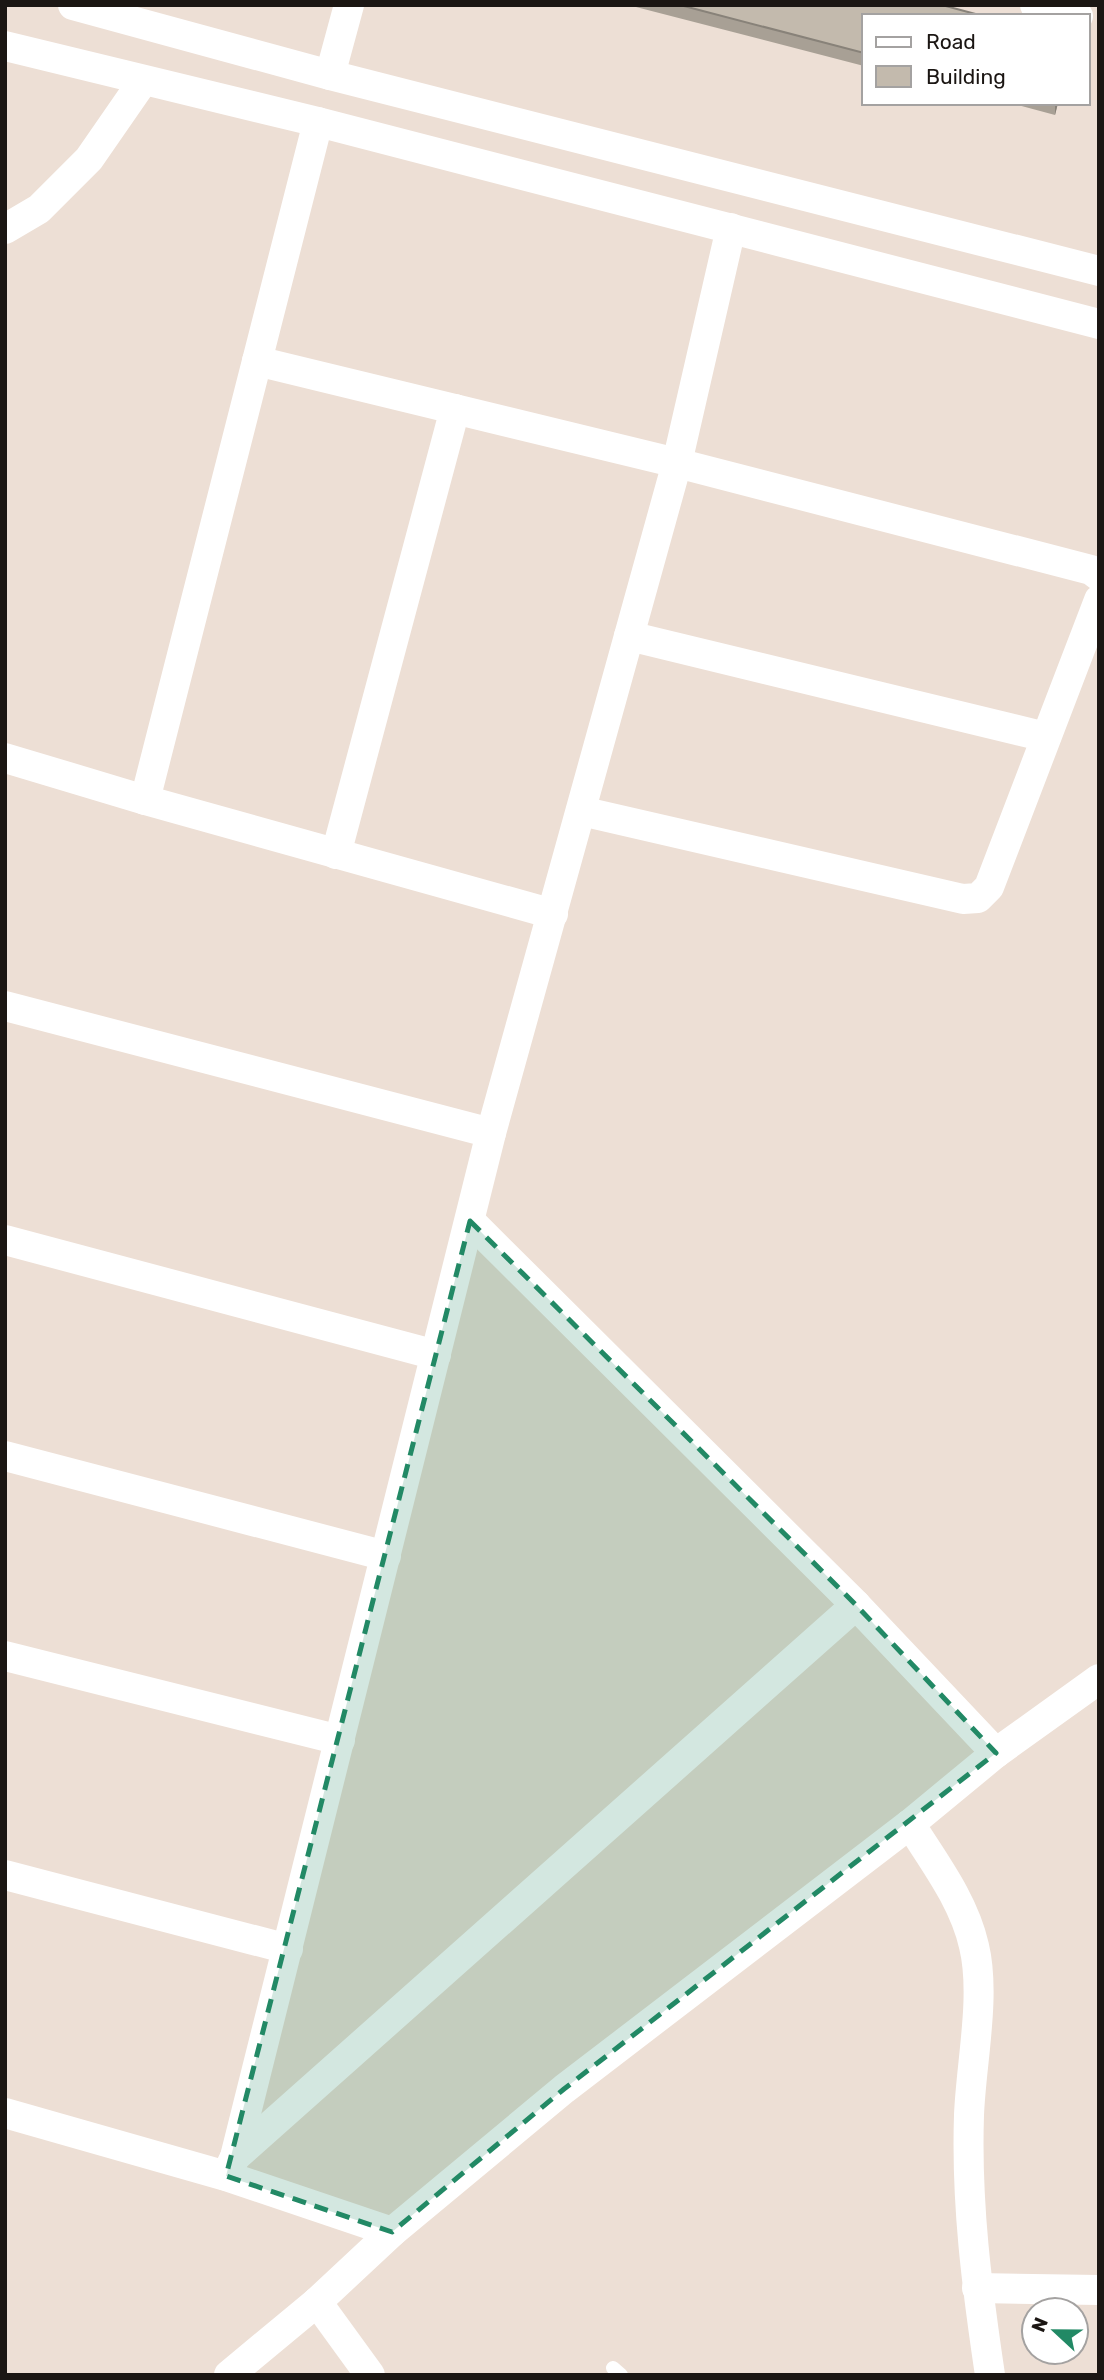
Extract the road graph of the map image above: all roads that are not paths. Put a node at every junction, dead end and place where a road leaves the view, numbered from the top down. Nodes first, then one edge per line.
1 (73, 5) edge
2 (349, 5) edge
3 (1035, 5) edge
4 (1070, 14) edge
5 (152, 16) edge
6 (5, 46) edge
7 (330, 75) junction
8 (143, 81) junction
9 (318, 122) junction
10 (732, 228) junction
11 (5, 229) edge
12 (1099, 271) edge
13 (1098, 323) edge
14 (257, 361) junction
15 (454, 409) junction
16 (677, 463) junction
17 (1099, 576) edge
18 (1099, 600) edge
19 (629, 636) junction
20 (1046, 737) junction
21 (5, 758) edge
22 (145, 800) junction
23 (581, 811) junction
24 (336, 854) junction
25 (552, 914) junction
26 (5, 1006) edge
27 (491, 1133) junction
28 (470, 1221) junction
29 (5, 1240) edge
30 (436, 1355) junction
31 (5, 1456) edge
32 (386, 1556) junction
33 (856, 1605) junction
34 (5, 1656) edge
35 (1099, 1679) edge
36 (340, 1740) junction
37 (996, 1753) junction
38 (910, 1824) junction
39 (5, 1875) edge
40 (288, 1949) junction
41 (5, 2113) edge
42 (230, 2166) junction
43 (392, 2232) junction
44 (977, 2288) junction
45 (1099, 2290) edge
46 (317, 2302) junction
47 (229, 2375) edge
48 (370, 2375) edge
49 (990, 2375) edge

1 - 5 street
2 - 7 street
3 - 4 street
5 - 7 street
6 - 8 street
7 - 12 street
8 - 9 street
8 - 11 street
9 - 10 street
9 - 14 street
10 - 13 street
10 - 16 street
14 - 15 street
14 - 22 street
15 - 16 street
15 - 24 street
16 - 17 street
16 - 19 street
18 - 20 street
19 - 20 street
19 - 23 street
20 - 23 street
21 - 22 street
22 - 24 street
23 - 25 street
24 - 25 street
25 - 27 street
26 - 27 street
27 - 28 street
28 - 30 street
28 - 33 street
29 - 30 street
30 - 32 street
31 - 32 street
32 - 36 street
33 - 37 street
33 - 42 street
34 - 36 street
35 - 37 street
36 - 40 street
37 - 38 street
38 - 43 street
38 - 44 street
39 - 40 street
40 - 42 street
41 - 42 street
42 - 43 street
43 - 46 street
44 - 45 street
44 - 49 street
46 - 47 street
46 - 48 street

